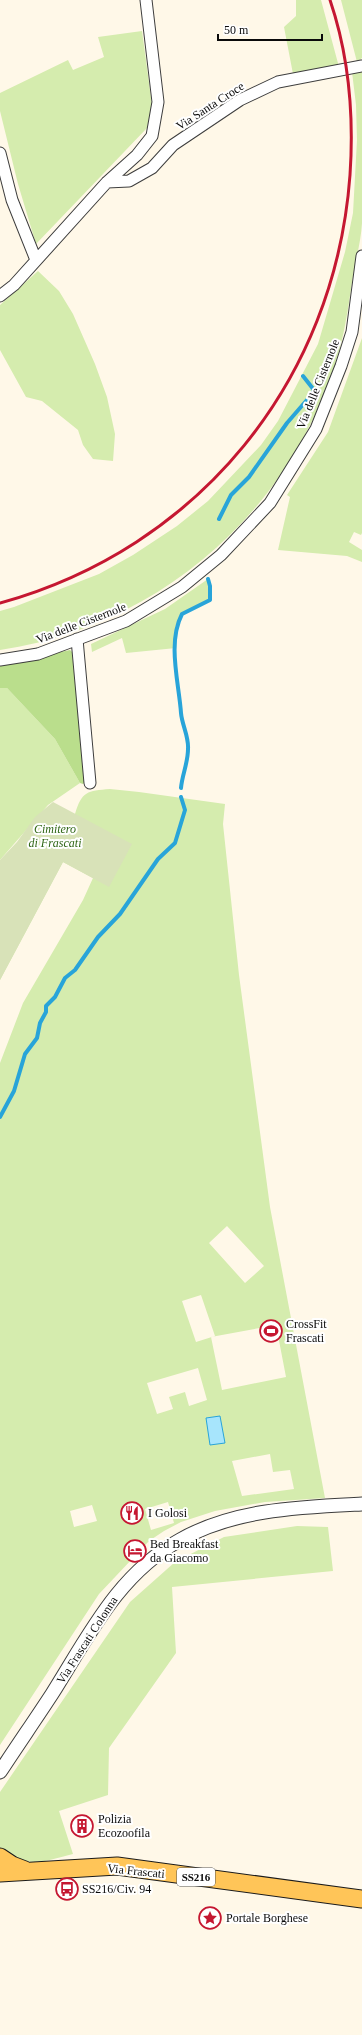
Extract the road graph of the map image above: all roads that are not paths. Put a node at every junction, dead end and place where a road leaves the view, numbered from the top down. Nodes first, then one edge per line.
1 (146, 0) edge
2 (362, 66) edge
3 (0, 153) edge
4 (107, 182) junction
5 (362, 256) edge
6 (36, 260) junction
7 (0, 296) edge
8 (77, 639) junction
9 (0, 660) edge
10 (90, 783) dead end
11 (362, 1504) edge
12 (0, 1772) edge
13 (0, 1857) edge
14 (29, 1871) junction
15 (0, 1873) edge
16 (362, 1899) edge

1 - 4 street
2 - 4 street, Via Santa Croce
3 - 6 street
4 - 6 street
5 - 8 street, Via delle Cisternole
6 - 7 street
8 - 9 street, Via delle Cisternole
8 - 10 street
11 - 12 street, Via Frascati Colonna
13 - 14 main road, Via Frascati / SS216
14 - 15 main road, Via Frascati / SS216
14 - 16 main road, Via Frascati / SS216

